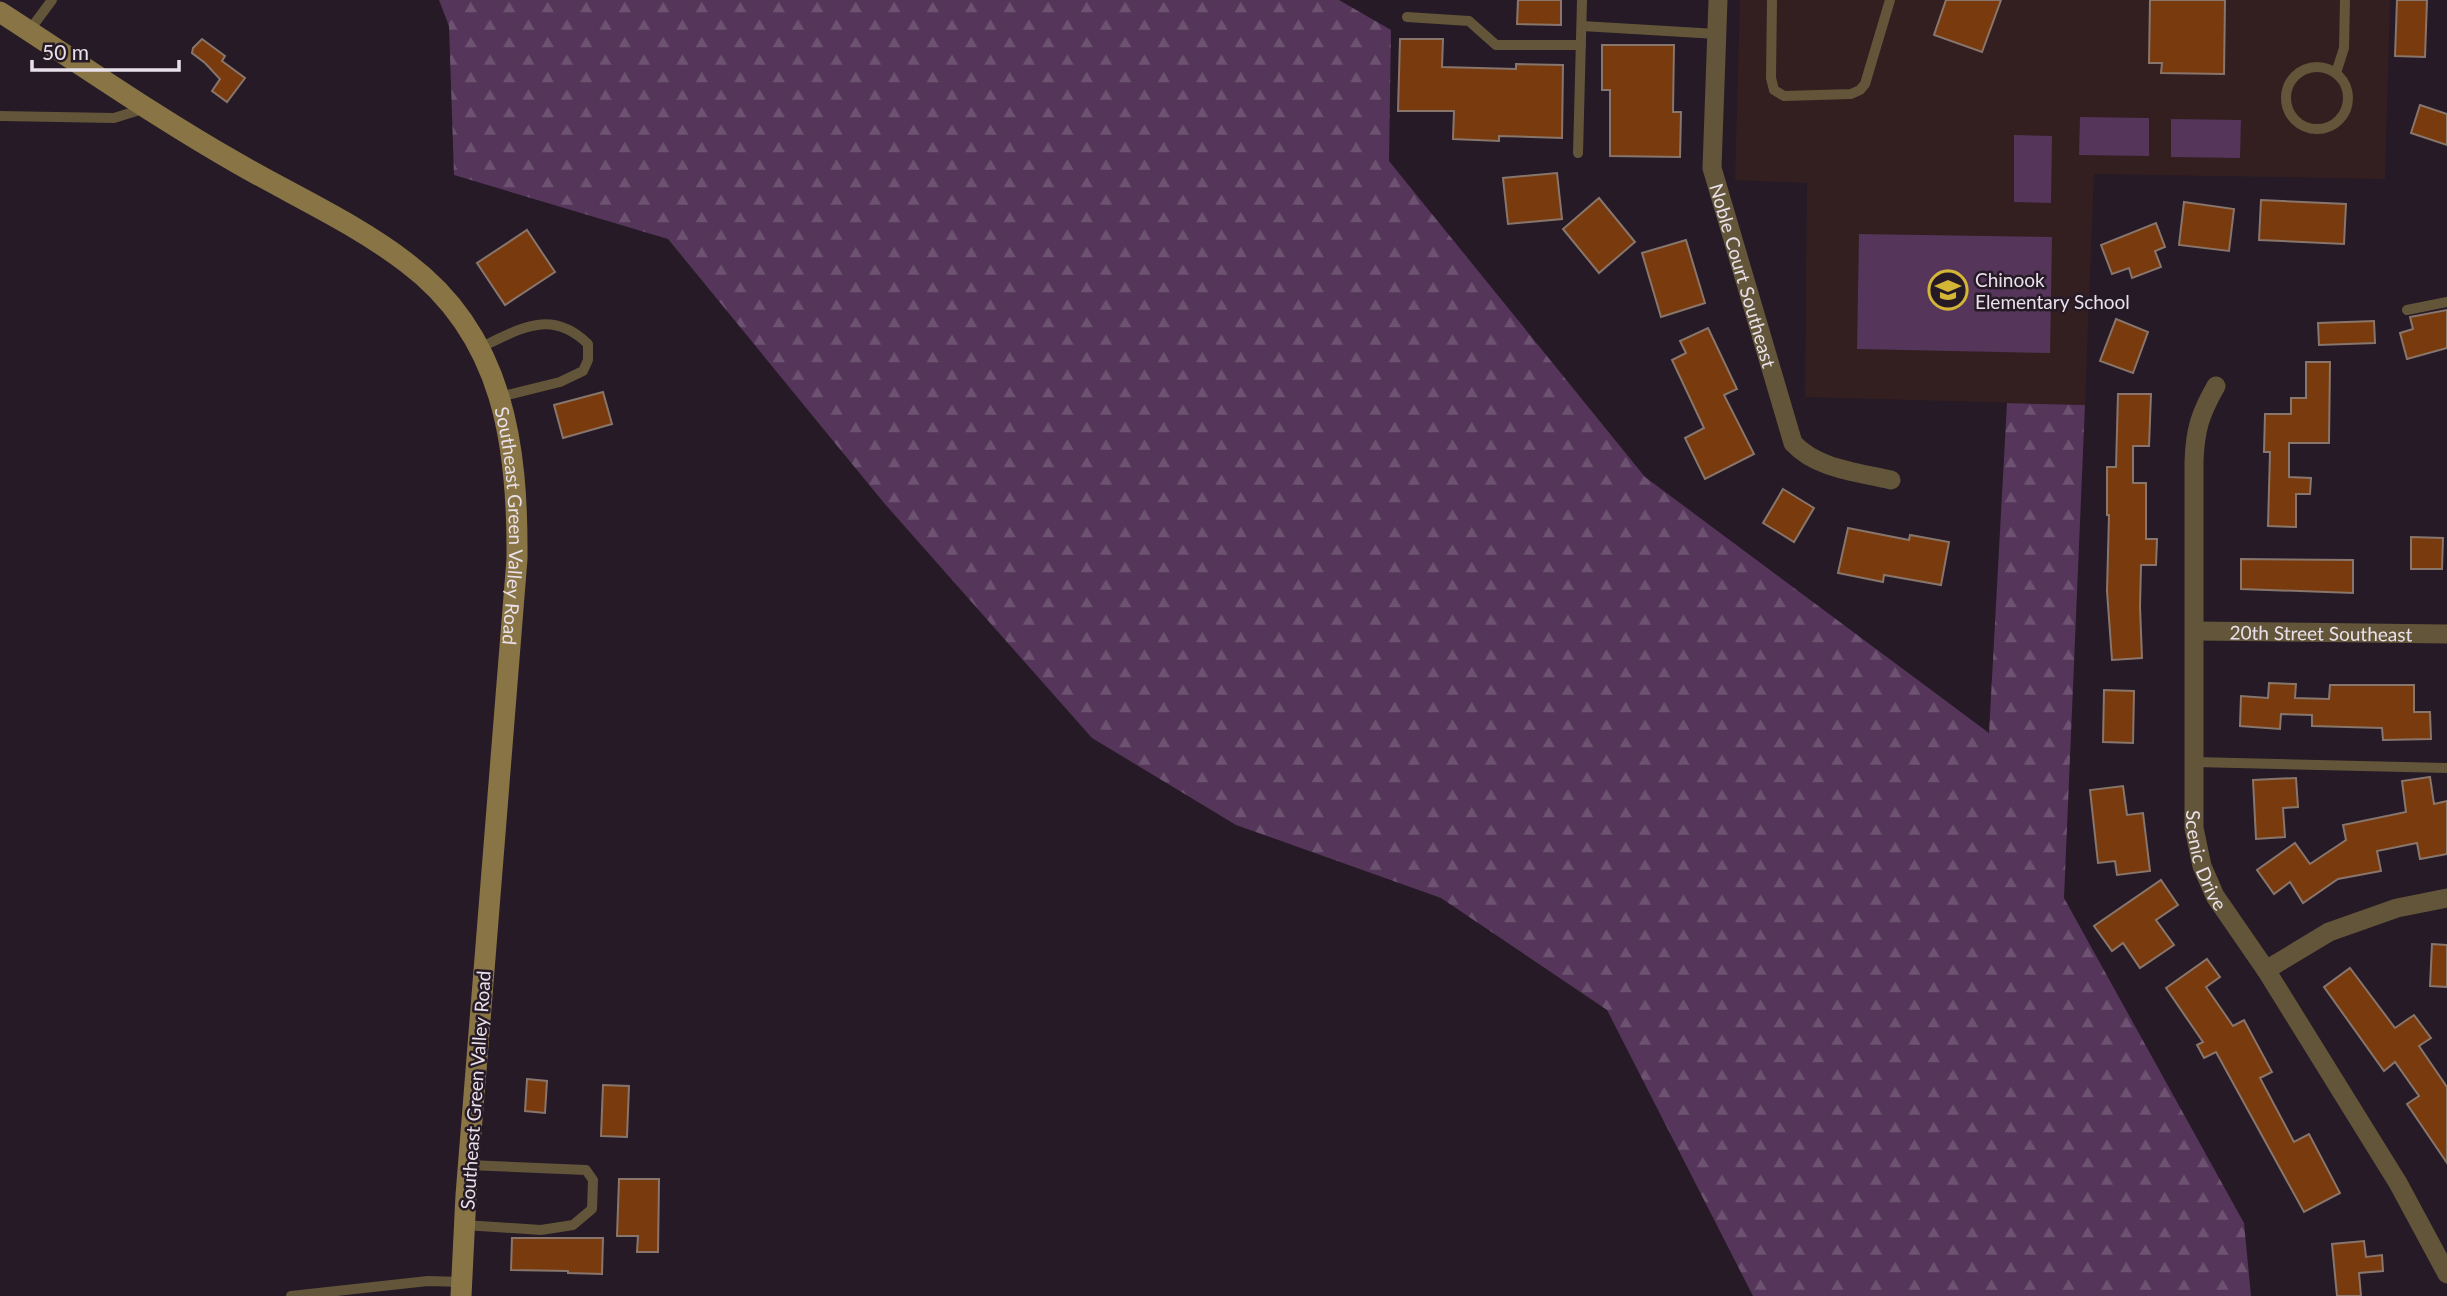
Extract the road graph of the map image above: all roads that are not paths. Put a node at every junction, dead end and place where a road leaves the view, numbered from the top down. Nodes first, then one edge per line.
1 (52, 0) edge
2 (1581, 0) edge
3 (1718, 0) edge
4 (1772, 0) edge
5 (1890, 0) edge
6 (2345, 0) edge
7 (0, 12) edge
8 (1407, 17) dead end
9 (1582, 26) junction
10 (29, 31) junction
11 (1717, 34) junction
12 (1581, 45) junction
13 (2336, 73) junction
14 (147, 107) junction
15 (0, 116) edge
16 (1578, 153) dead end
17 (2447, 302) edge
18 (2407, 310) dead end
19 (479, 348) junction
20 (2216, 386) dead end
21 (499, 397) junction
22 (1891, 480) dead end
23 (2195, 631) junction
24 (2447, 634) edge
25 (2194, 762) junction
26 (2447, 768) edge
27 (2447, 898) edge
28 (2266, 970) junction
29 (468, 1165) junction
30 (464, 1225) junction
31 (2447, 1274) edge
32 (461, 1289) edge
33 (291, 1296) edge

1 - 10 lane
2 - 9 lane
3 - 11 street, Noble Court Southeast
4 - 5 lane
6 - 13 lane
7 - 10 street, Southeast Green Valley Road
8 - 12 lane
9 - 11 lane
9 - 12 lane
10 - 14 street, Southeast Green Valley Road
11 - 22 street, Noble Court Southeast
12 - 16 lane
13 - 13 lane
14 - 15 lane
14 - 19 street, Southeast Green Valley Road
17 - 18 lane
19 - 21 street, Southeast Green Valley Road
19 - 21 lane
20 - 23 street, Scenic Drive
21 - 29 street, Southeast Green Valley Road
23 - 24 street, 20th Street Southeast
23 - 25 street, Scenic Drive
25 - 26 lane
25 - 28 street, Scenic Drive
27 - 28 street
28 - 31 street, Scenic Drive
29 - 30 street, Southeast Green Valley Road
29 - 30 lane
30 - 32 street, Southeast Green Valley Road
32 - 33 lane

